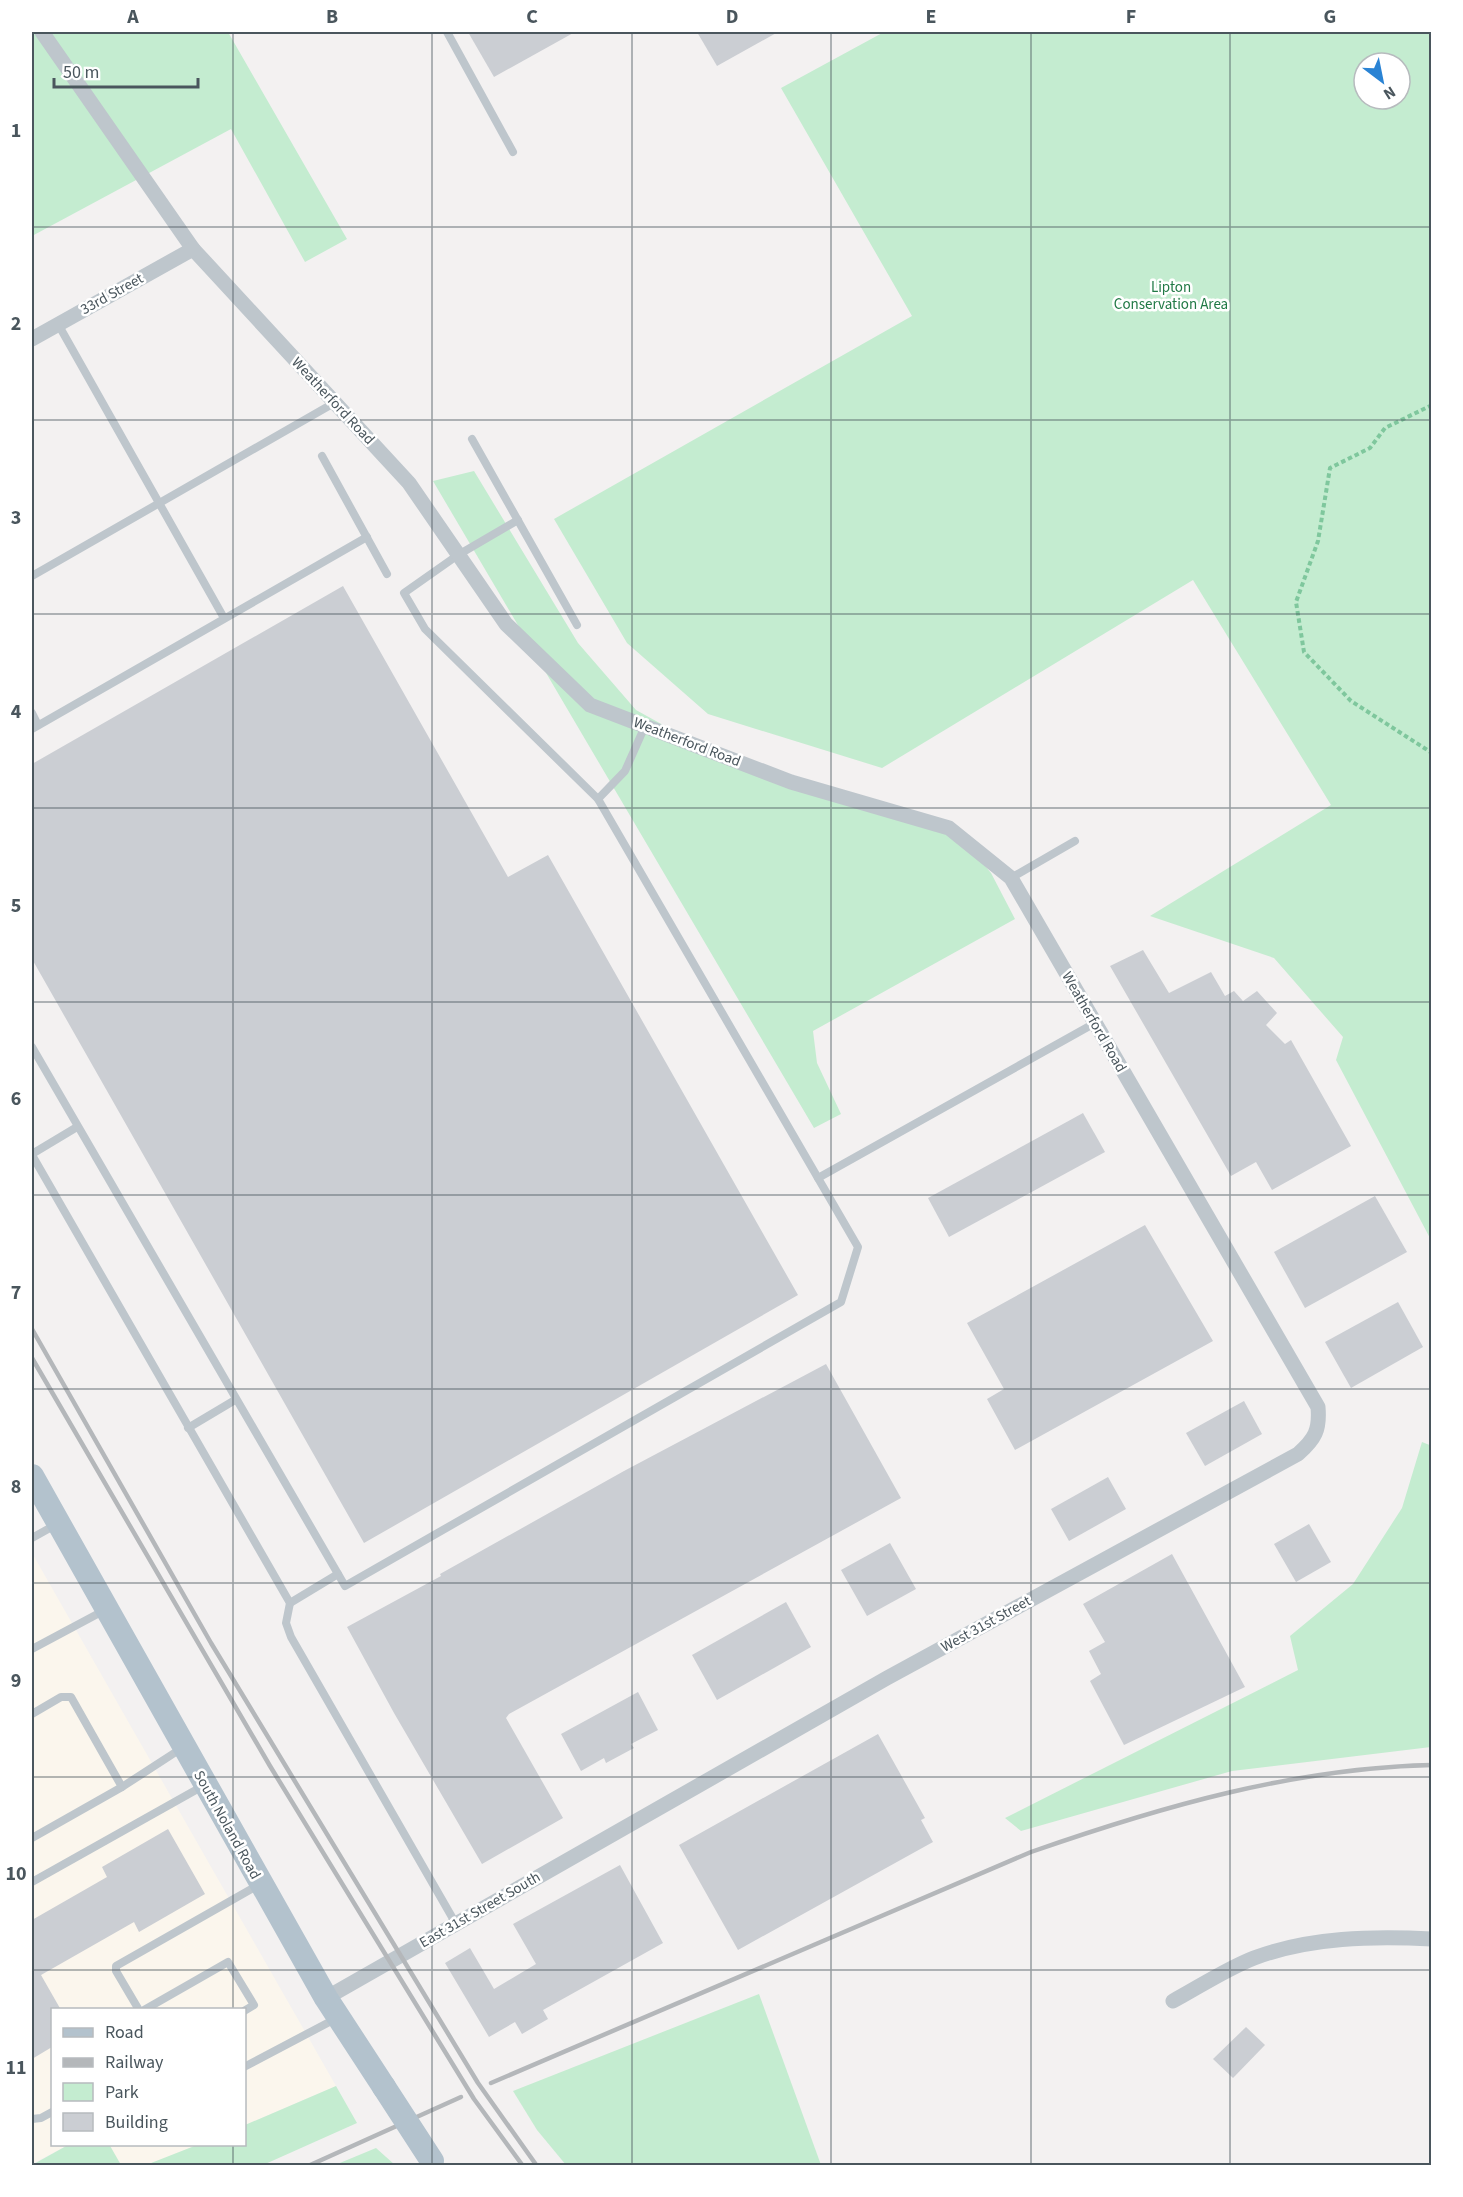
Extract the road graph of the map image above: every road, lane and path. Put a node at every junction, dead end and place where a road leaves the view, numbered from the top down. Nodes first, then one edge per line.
1 (42, 32) edge
2 (447, 32) edge
3 (513, 152) dead end
4 (193, 249) junction
5 (58, 324) junction
6 (32, 339) edge
7 (334, 403) junction
8 (1431, 405) edge
9 (472, 439) dead end
10 (321, 456) dead end
11 (158, 504) junction
12 (518, 520) junction
13 (367, 537) junction
14 (458, 555) junction
15 (387, 574) dead end
16 (32, 576) edge
17 (224, 618) junction
18 (577, 625) dead end
19 (32, 713) edge
20 (645, 726) junction
21 (35, 727) edge
22 (1431, 753) edge
23 (598, 799) junction
24 (1075, 841) dead end
25 (1011, 878) junction
26 (1095, 1023) junction
27 (32, 1047) edge
28 (77, 1127) junction
29 (32, 1155) edge
30 (818, 1178) junction
31 (235, 1400) junction
32 (1318, 1414) joint
33 (188, 1428) junction
34 (32, 1476) edge
35 (58, 1523) junction
36 (32, 1538) edge
37 (338, 1574) junction
38 (290, 1603) junction
39 (106, 1609) junction
40 (32, 1648) edge
41 (32, 1714) edge
42 (183, 1747) junction
43 (204, 1784) junction
44 (122, 1787) junction
45 (635, 1822) joint
46 (32, 1838) edge
47 (32, 1882) edge
48 (261, 1884) junction
49 (456, 1924) junction
50 (1431, 1939) edge
51 (1173, 2001) dead end
52 (138, 2008) edge
53 (148, 2008) edge
54 (332, 2008) junction
55 (246, 2010) edge
56 (246, 2066) edge
57 (51, 2113) edge
58 (32, 2119) edge
59 (433, 2163) edge

1 - 4 street, Weatherford Road
2 - 3 lane
4 - 5 street, 33rd Street
4 - 7 street, Weatherford Road
5 - 6 street, 33rd Street
5 - 11 lane
7 - 11 lane
7 - 14 street, Weatherford Road
8 - 22 path
9 - 12 lane
10 - 13 lane
11 - 16 lane
11 - 17 lane
12 - 14 lane
12 - 18 lane
13 - 15 lane
13 - 17 lane
14 - 20 street, Weatherford Road
14 - 23 lane
17 - 21 lane
19 - 21 lane
20 - 23 lane
20 - 25 street, Weatherford Road
23 - 30 lane
24 - 25 lane
25 - 26 street, Weatherford Road
26 - 30 lane
26 - 32 street, Weatherford Road
27 - 28 lane
28 - 29 lane
28 - 31 lane
29 - 33 lane
30 - 37 lane
31 - 33 lane
31 - 37 lane
32 - 45 street, West 31st Street
33 - 38 lane
34 - 35 main road, South Noland Road
35 - 36 lane
35 - 39 main road, South Noland Road
37 - 38 lane
38 - 49 lane
39 - 40 lane
39 - 42 main road, South Noland Road
41 - 44 lane
42 - 43 main road, South Noland Road
42 - 44 lane
43 - 47 lane
43 - 48 main road, South Noland Road
44 - 46 lane
45 - 49 street, East 31st Street South
48 - 52 lane
48 - 54 main road, South Noland Road
49 - 54 street, East 31st Street South
50 - 51 street
53 - 55 lane
54 - 56 lane
54 - 59 main road, South Noland Road, bridge
57 - 58 lane

